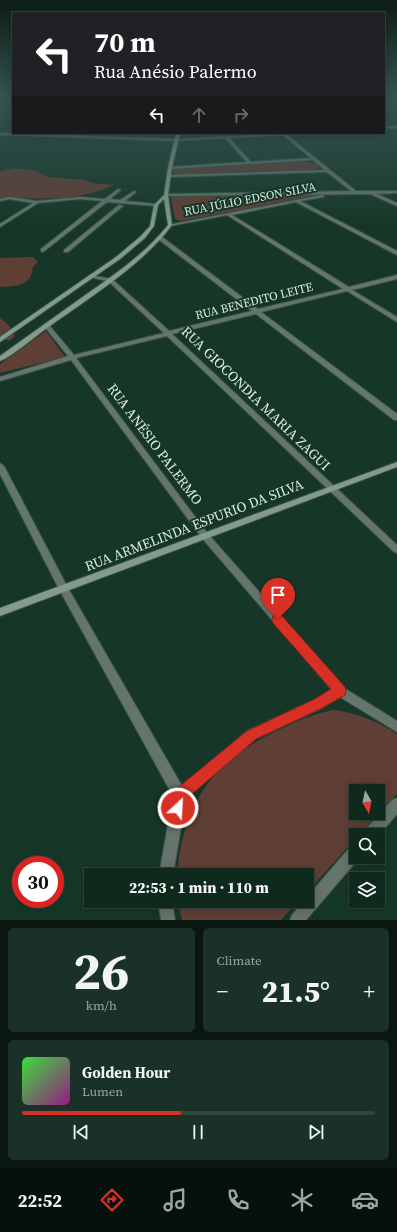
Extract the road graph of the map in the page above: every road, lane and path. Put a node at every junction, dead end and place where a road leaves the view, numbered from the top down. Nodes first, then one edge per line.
1 (176, 140) edge
2 (230, 141) edge
3 (292, 141) edge
4 (313, 159) junction
5 (250, 163) junction
6 (170, 168) junction
7 (326, 171) junction
8 (168, 176) junction
9 (119, 190) dead end
10 (134, 192) dead end
11 (354, 192) junction
12 (370, 192) junction
13 (397, 192) edge
14 (335, 193) junction
15 (166, 196) junction
16 (0, 200) edge
17 (106, 201) junction
18 (37, 202) junction
19 (298, 202) junction
20 (122, 204) junction
21 (397, 205) edge
22 (156, 207) junction
23 (228, 214) junction
24 (170, 225) junction
25 (0, 226) edge
26 (160, 238) junction
27 (43, 250) dead end
28 (66, 251) dead end
29 (397, 253) edge
30 (91, 276) junction
31 (397, 277) edge
32 (110, 280) junction
33 (348, 289) junction
34 (258, 311) junction
35 (397, 320) edge
36 (46, 325) junction
37 (169, 333) junction
38 (0, 340) edge
39 (72, 357) junction
40 (0, 359) edge
41 (0, 379) edge
42 (397, 418) edge
43 (397, 464) edge
44 (0, 466) edge
45 (331, 488) junction
46 (205, 536) junction
47 (397, 550) edge
48 (64, 589) junction
49 (0, 612) edge
50 (340, 691) junction
51 (397, 727) edge
52 (180, 795) junction
53 (397, 804) edge
54 (376, 828) edge
55 (349, 859) edge
56 (167, 868) edge
57 (166, 908) edge
58 (168, 920) edge
59 (297, 920) edge

1 - 6 street
2 - 5 street
3 - 4 street
4 - 5 street
4 - 7 street
5 - 6 street
6 - 8 street
7 - 8 street
7 - 11 street
8 - 15 street
9 - 17 street
10 - 20 street
11 - 12 street
11 - 14 street
12 - 13 street
12 - 21 street
14 - 15 street
14 - 19 street, RUA JÚLIO EDSON SILVA
15 - 22 street
15 - 24 street
16 - 18 street
17 - 18 street
17 - 20 street
17 - 27 street
18 - 25 street
19 - 23 street, RUA JÚLIO EDSON SILVA
19 - 29 street
20 - 22 street
20 - 28 street
22 - 30 street
23 - 24 street, RUA JÚLIO EDSON SILVA
23 - 33 street
24 - 26 street
26 - 32 street
26 - 34 street
30 - 32 street
30 - 38 street
31 - 33 street, RUA BENEDITO LEITE
32 - 36 street
32 - 37 street, RUA GIOCONDIA MARIA ZAGUI
33 - 34 street, RUA BENEDITO LEITE
33 - 35 street
34 - 37 street, RUA BENEDITO LEITE
34 - 42 street
36 - 39 street, RUA ANÉSIO PALERMO
36 - 40 street
37 - 39 street, RUA BENEDITO LEITE
37 - 45 street, RUA GIOCONDIA MARIA ZAGUI
39 - 41 street, RUA BENEDITO LEITE
39 - 46 street, RUA ANÉSIO PALERMO
43 - 45 street, RUA ARMELINDA ESPURIO DA SILVA
44 - 48 street
45 - 46 street, RUA ARMELINDA ESPURIO DA SILVA
45 - 47 street, RUA GIOCONDIA MARIA ZAGUI
46 - 48 street, RUA ARMELINDA ESPURIO DA SILVA
46 - 50 street, RUA ANÉSIO PALERMO
48 - 49 street, RUA ARMELINDA ESPURIO DA SILVA
48 - 52 street
50 - 51 street, RUA ANÉSIO PALERMO
50 - 52 street
52 - 56 street
53 - 54 street
55 - 59 street
57 - 58 street

